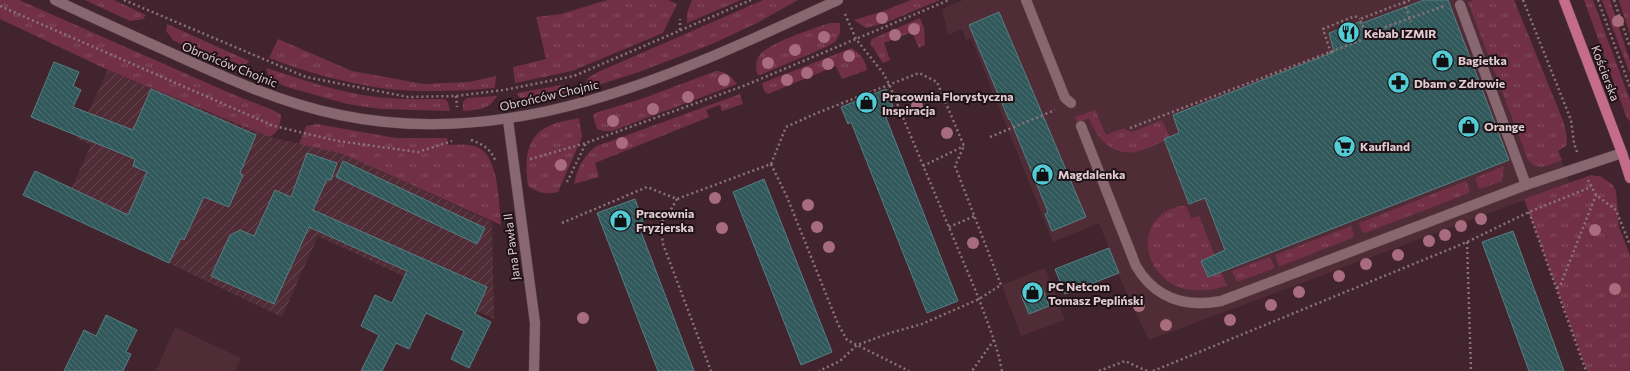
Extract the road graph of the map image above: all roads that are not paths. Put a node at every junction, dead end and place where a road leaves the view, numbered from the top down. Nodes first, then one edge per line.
1 (55, 0) edge
2 (838, 0) edge
3 (1026, 0) edge
4 (1564, 0) edge
5 (1455, 4) road end
6 (1072, 103) road end
7 (508, 120) junction
8 (1081, 126) dead end
9 (1622, 153) junction
10 (1630, 178) edge
11 (1526, 185) junction
12 (534, 371) edge

1 - 7 street, Obrońców Chojnic
2 - 7 street, Obrońców Chojnic
3 - 6 street
4 - 9 main road, Kościerska
5 - 11 street
7 - 12 street, Jana Pawła II
8 - 11 street
9 - 10 main road, Kościerska
9 - 11 street

